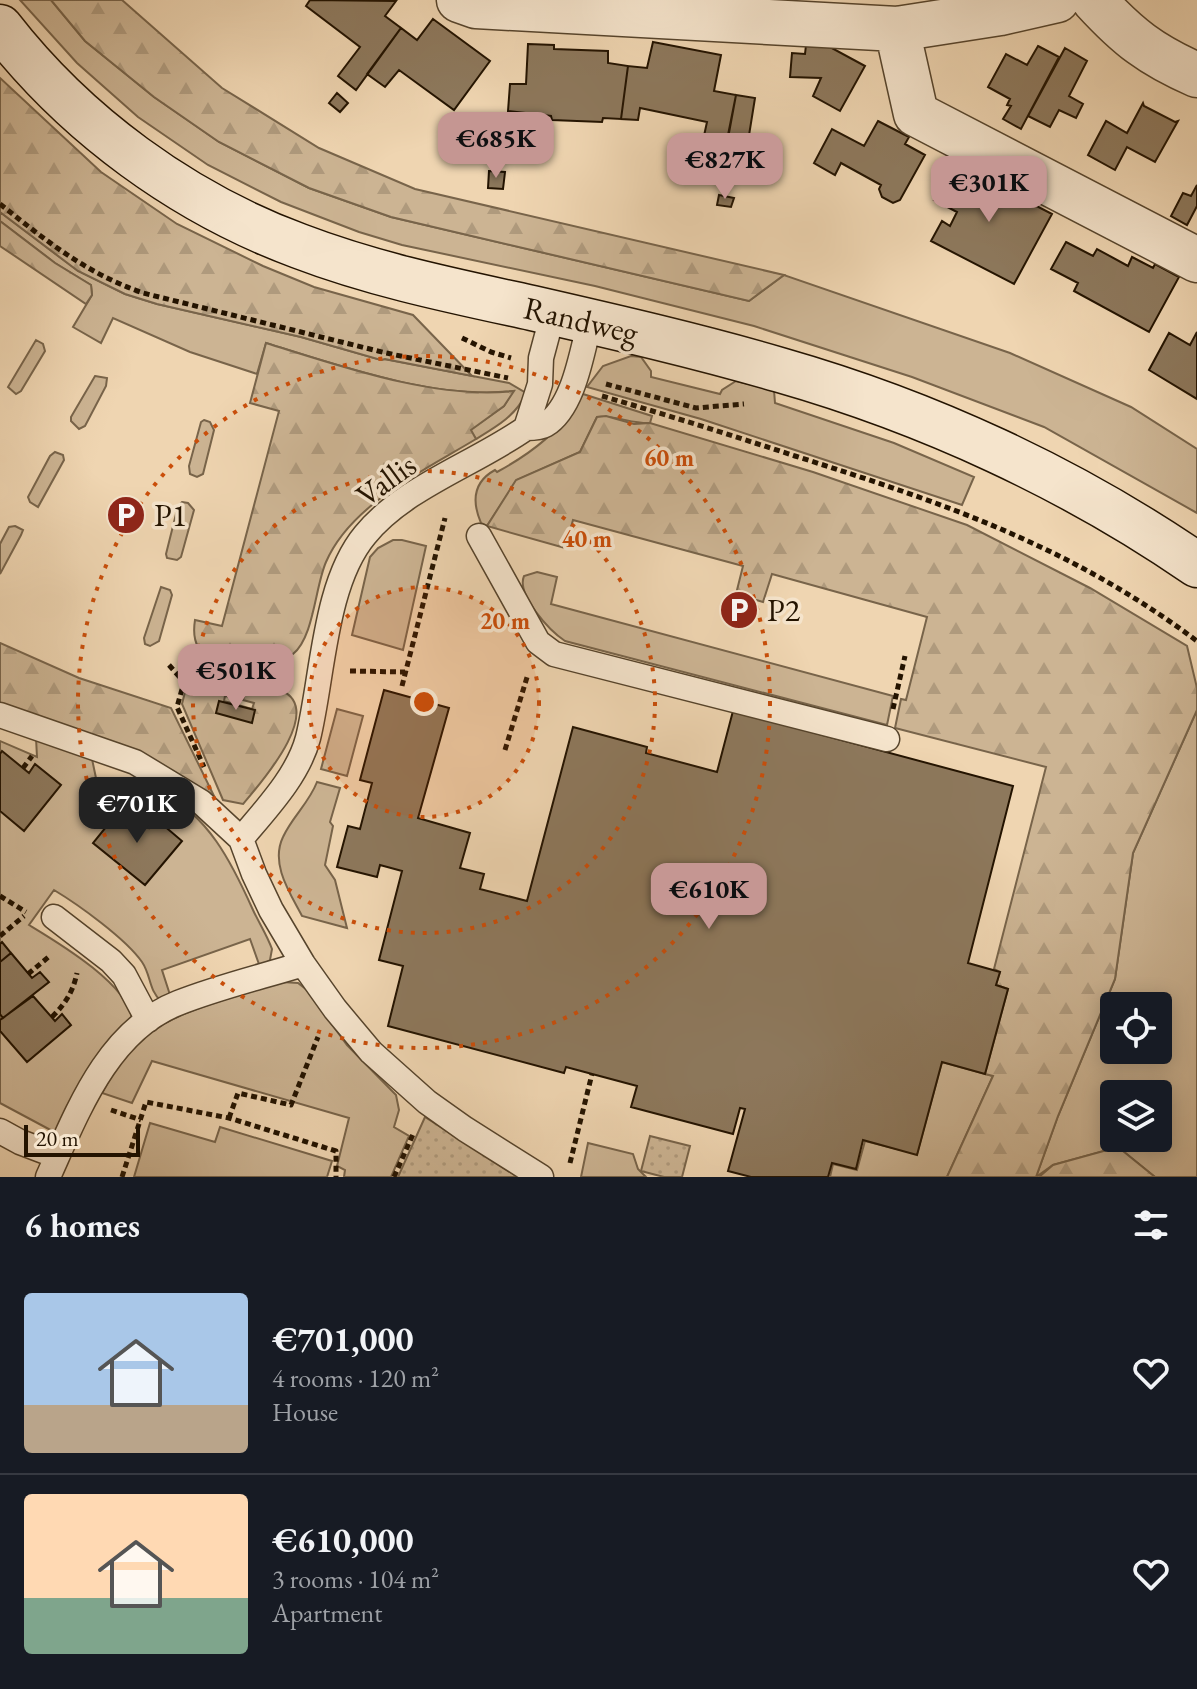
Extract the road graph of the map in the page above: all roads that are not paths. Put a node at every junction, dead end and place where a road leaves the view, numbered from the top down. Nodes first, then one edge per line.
1 (459, 0) edge
2 (1057, 0) edge
3 (1094, 0) edge
4 (0, 27) edge
5 (897, 29) junction
6 (1197, 75) edge
7 (1197, 260) edge
8 (571, 317) junction
9 (526, 428) junction
10 (479, 536) dead end
11 (1197, 565) edge
12 (0, 715) edge
13 (887, 739) road end
14 (241, 839) junction
15 (54, 917) dead end
16 (303, 964) junction
17 (148, 1020) junction
18 (0, 1131) edge
19 (52, 1166) edge
20 (541, 1177) edge

1 - 5 main road
2 - 5 main road
3 - 6 main road
4 - 8 main road, Randweg
5 - 7 main road
8 - 9 lane
8 - 9 lane, Vallis
8 - 11 main road, Randweg
9 - 14 lane, Vallis
10 - 13 lane
12 - 14 lane
14 - 16 lane
15 - 17 lane
16 - 17 lane
16 - 20 lane
17 - 19 lane
18 - 19 lane

